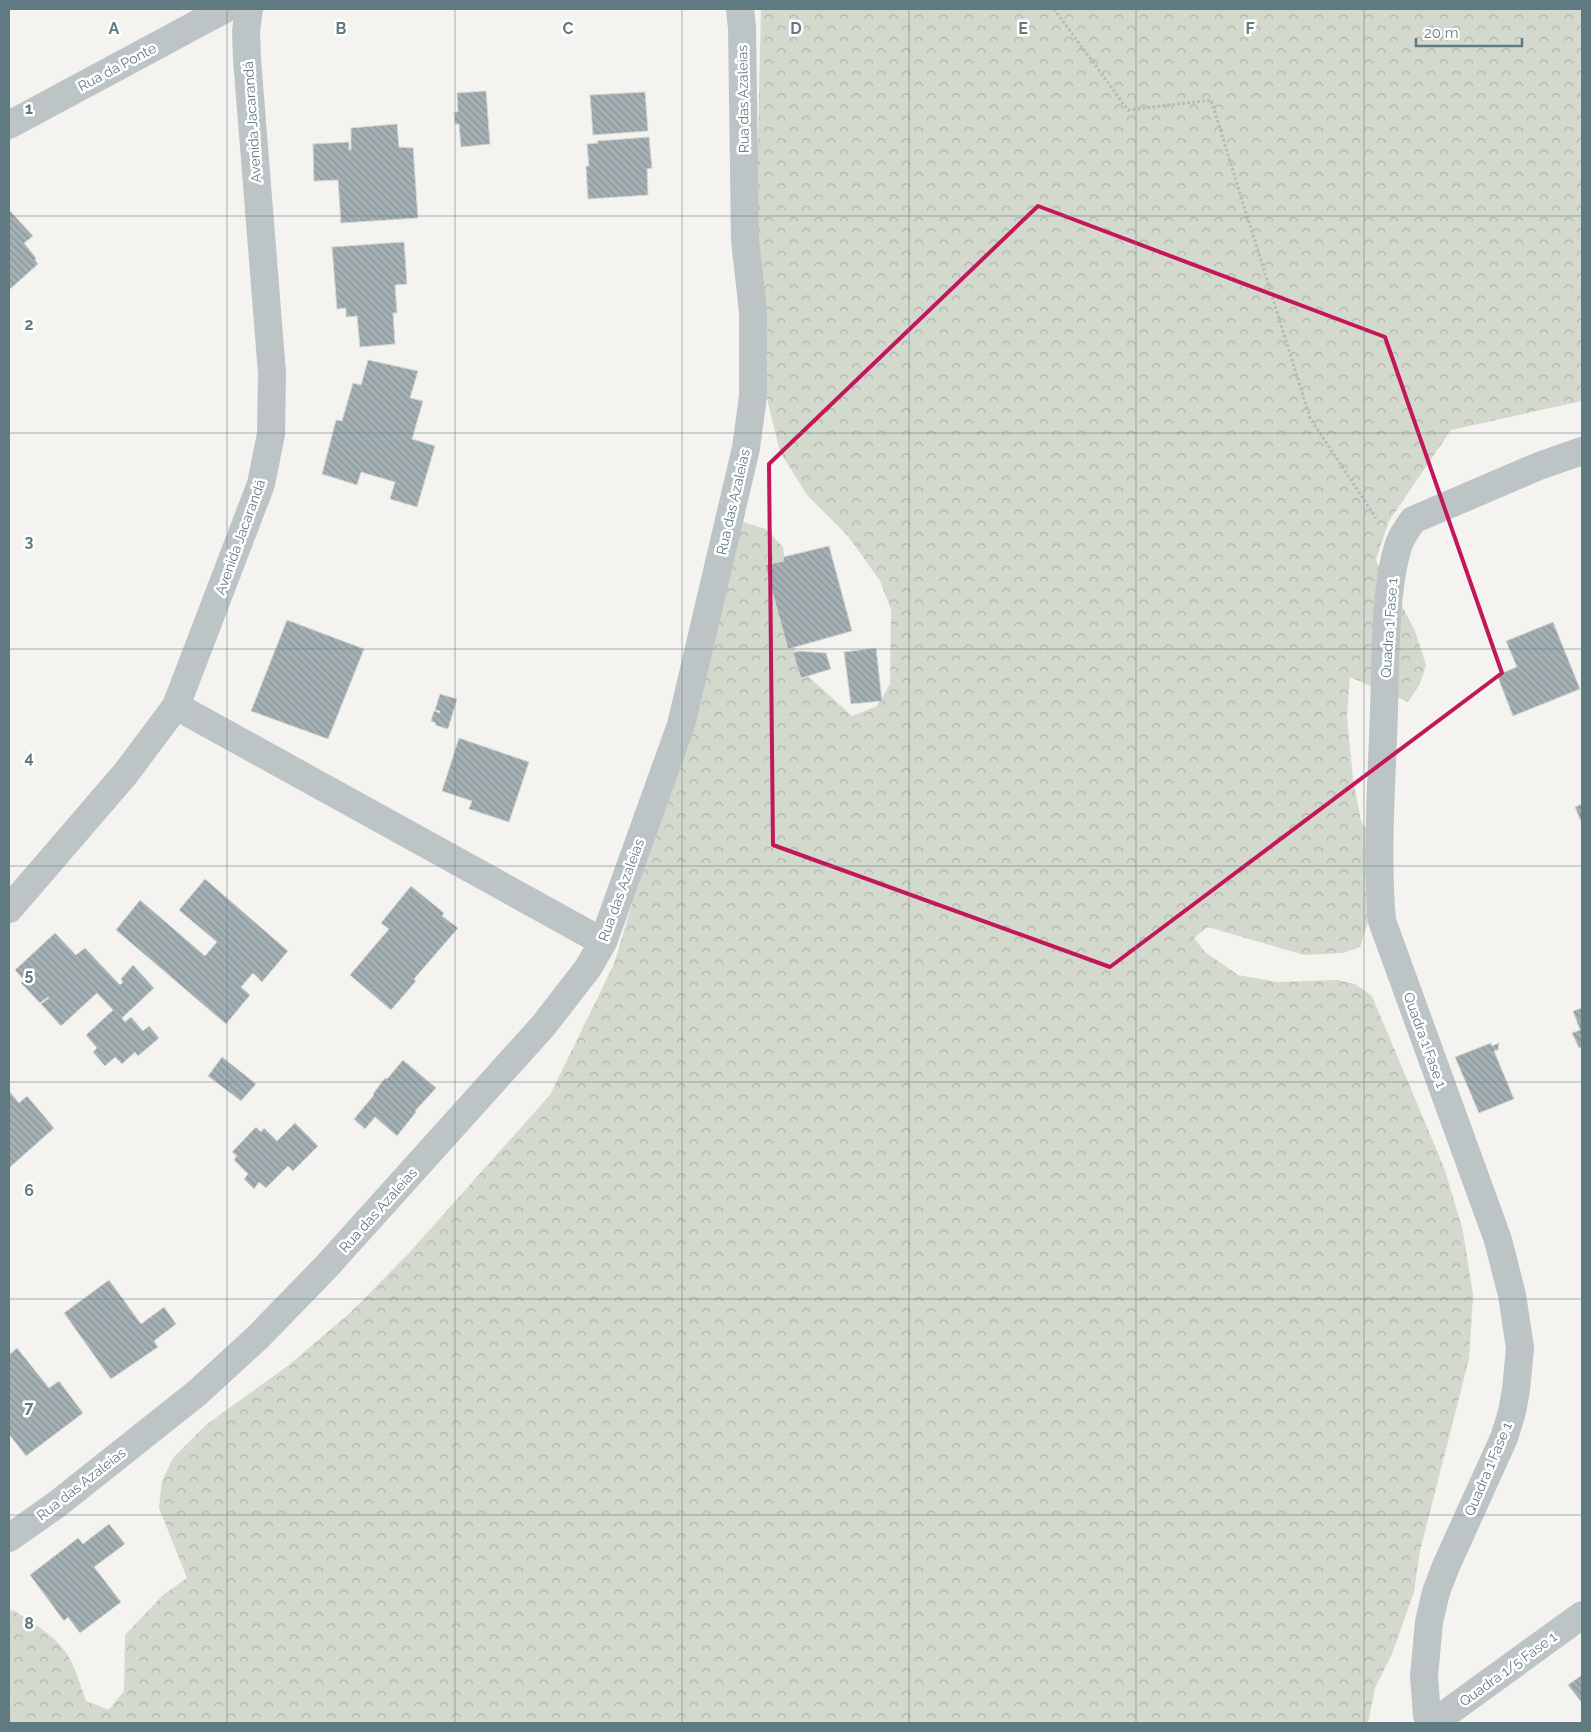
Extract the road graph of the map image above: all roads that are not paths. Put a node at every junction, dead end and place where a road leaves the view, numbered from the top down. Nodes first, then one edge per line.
1 (225, 9) edge
2 (250, 9) edge
3 (740, 9) edge
4 (9, 125) edge
5 (1582, 451) edge
6 (176, 706) junction
7 (9, 909) edge
8 (603, 942) junction
9 (9, 1538) edge
10 (1582, 1615) edge
11 (1431, 1723) edge

1 - 4 street, Rua da Ponte
2 - 6 street, Avenida Jacarandá
3 - 8 street, Rua das Azaleias
5 - 11 street, Quadra 1 Fase 1
6 - 7 street, Avenida Jacarandá
6 - 8 street
8 - 9 street, Rua das Azaleias
10 - 11 street, Quadra 1/5 Fase 1

